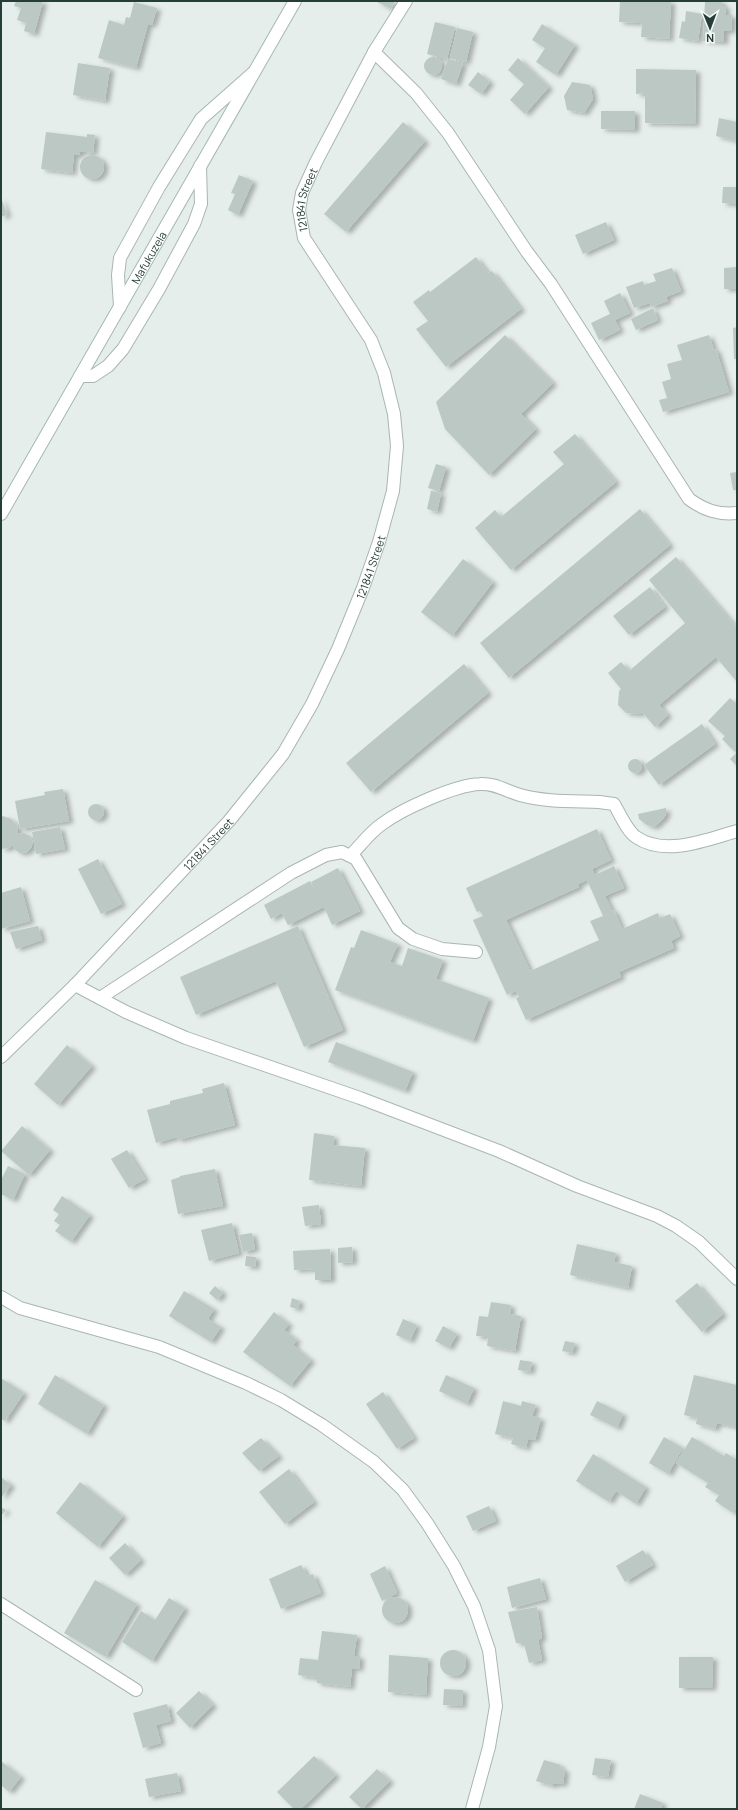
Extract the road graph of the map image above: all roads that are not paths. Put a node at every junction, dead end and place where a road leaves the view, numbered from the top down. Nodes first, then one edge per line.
1 (295, 1) edge
2 (406, 1) edge
3 (374, 52) junction
4 (253, 73) junction
5 (200, 166) junction
6 (120, 307) junction
7 (80, 376) junction
8 (737, 513) edge
9 (1, 514) edge
10 (737, 831) edge
11 (350, 856) junction
12 (476, 952) dead end
13 (75, 985) junction
14 (100, 998) junction
15 (1, 1057) edge
16 (737, 1279) edge
17 (1, 1297) edge
18 (1, 1604) edge
19 (136, 1690) dead end
20 (472, 1809) edge

1 - 4 street, Mafukuzela
2 - 3 street, 121841 Street
3 - 8 street
3 - 13 street, 121841 Street
4 - 5 street, Mafukuzela
4 - 6 street
5 - 6 street, Mafukuzela
5 - 7 street
6 - 7 street, Mafukuzela
7 - 9 street, Mafukuzela
10 - 11 street
11 - 12 street
11 - 14 street
13 - 14 street
13 - 15 street, 121841 Street
14 - 16 street
17 - 20 street
18 - 19 street

